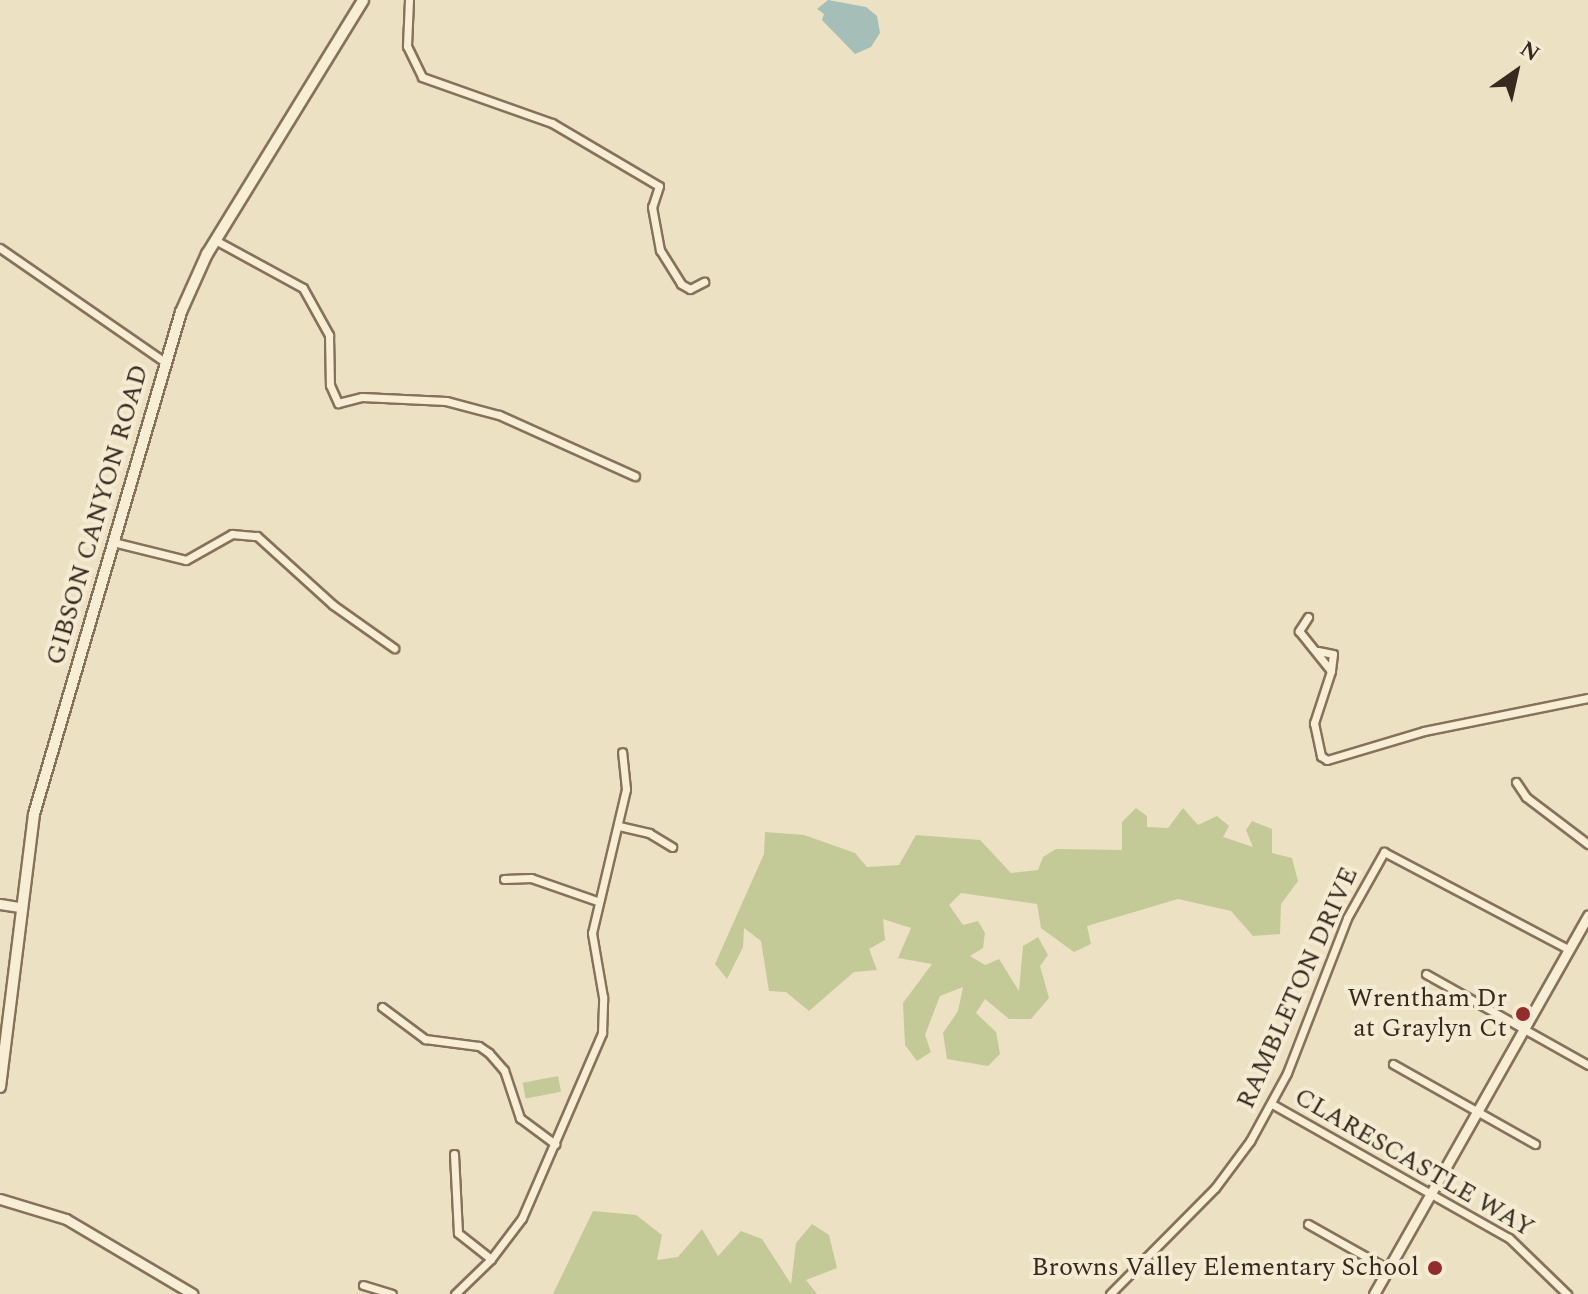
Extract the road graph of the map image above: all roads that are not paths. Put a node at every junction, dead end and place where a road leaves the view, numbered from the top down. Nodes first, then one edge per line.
1 (363, 0) edge
2 (409, 0) edge
3 (215, 240) junction
4 (0, 248) edge
5 (704, 282) dead end
6 (166, 363) junction
7 (635, 476) dead end
8 (113, 542) junction
9 (1308, 617) dead end
10 (394, 648) dead end
11 (1588, 698) edge
12 (622, 752) dead end
13 (1516, 782) dead end
14 (619, 826) junction
15 (1588, 844) edge
16 (672, 847) dead end
17 (504, 879) dead end
18 (597, 901) junction
19 (0, 904) edge
20 (20, 907) junction
21 (1588, 915) edge
22 (1568, 949) junction
23 (1426, 974) dead end
24 (382, 1007) dead end
25 (1523, 1029) junction
26 (1393, 1064) dead end
27 (1588, 1065) edge
28 (0, 1087) edge
29 (1272, 1104) junction
30 (1477, 1111) junction
31 (555, 1144) junction
32 (1535, 1144) dead end
33 (454, 1154) dead end
34 (1431, 1193) junction
35 (0, 1199) edge
36 (1308, 1224) dead end
37 (491, 1259) junction
38 (1388, 1269) junction
39 (363, 1285) dead end
40 (193, 1294) edge
41 (392, 1294) edge
42 (455, 1294) edge
43 (1110, 1294) edge
44 (1374, 1294) edge
45 (1567, 1294) edge

1 - 3 main road, GIBSON CANYON ROAD
2 - 5 street
3 - 6 main road, GIBSON CANYON ROAD
3 - 7 street
4 - 6 street
6 - 8 main road, GIBSON CANYON ROAD
8 - 10 street
8 - 20 main road, GIBSON CANYON ROAD
9 - 11 street
12 - 14 street
13 - 15 street
14 - 16 street
14 - 18 street
17 - 18 street
18 - 31 street
19 - 20 street
20 - 28 main road, GIBSON CANYON ROAD
21 - 22 street
22 - 25 street
22 - 29 street, RAMBLETON DRIVE
23 - 25 street
24 - 31 street
25 - 27 street
25 - 30 street
26 - 30 street
29 - 34 street, CLARESCASTLE WAY
29 - 43 street, RAMBLETON DRIVE
30 - 32 street
30 - 34 street
31 - 37 street
33 - 37 street
34 - 38 street
34 - 45 street, CLARESCASTLE WAY
35 - 40 street
36 - 38 street
37 - 42 street
38 - 44 street
39 - 41 street

